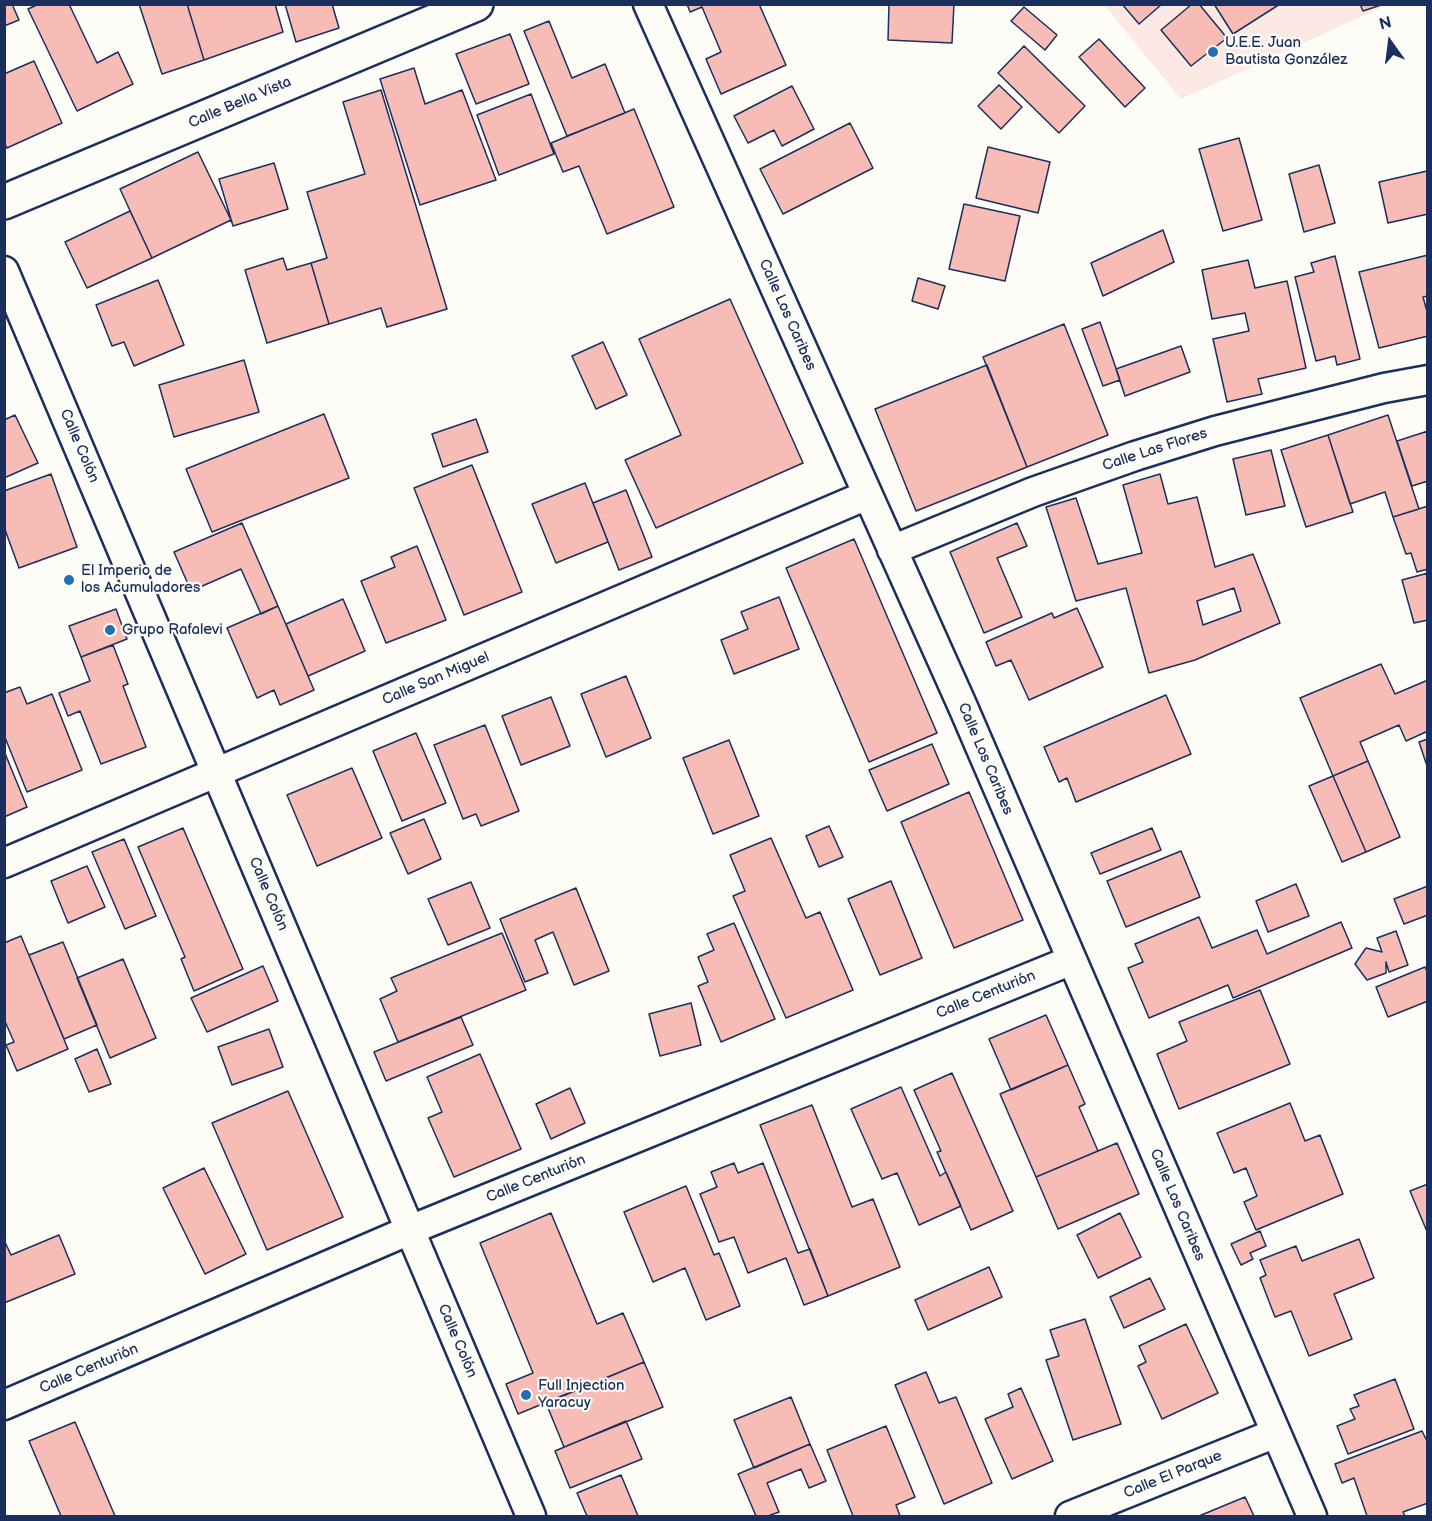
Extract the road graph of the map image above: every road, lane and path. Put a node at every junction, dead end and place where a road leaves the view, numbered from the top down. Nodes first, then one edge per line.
1 (476, 4) edge
2 (648, 4) edge
3 (4, 202) edge
4 (4, 271) edge
5 (1428, 380) edge
6 (867, 495) junction
7 (892, 550) junction
8 (217, 773) junction
9 (4, 863) edge
10 (1072, 960) junction
11 (410, 1230) junction
12 (4, 1405) edge
13 (1276, 1433) junction
14 (531, 1516) edge
15 (1070, 1516) edge
16 (1312, 1516) edge

1 - 3 street, Calle Bella Vista
2 - 6 street, Calle Los Caribes
4 - 8 street, Calle Colón
5 - 7 street, Calle Las Flores
6 - 7 street, Calle Los Caribes
6 - 8 street, Calle San Miguel
7 - 10 street, Calle Los Caribes
8 - 9 street, Calle San Miguel
8 - 11 street, Calle Colón
10 - 11 street, Calle Centurión
10 - 13 street, Calle Los Caribes
11 - 12 street, Calle Centurión
11 - 14 street, Calle Colón
13 - 15 street, Calle El Parque
13 - 16 street, Calle Los Caribes

